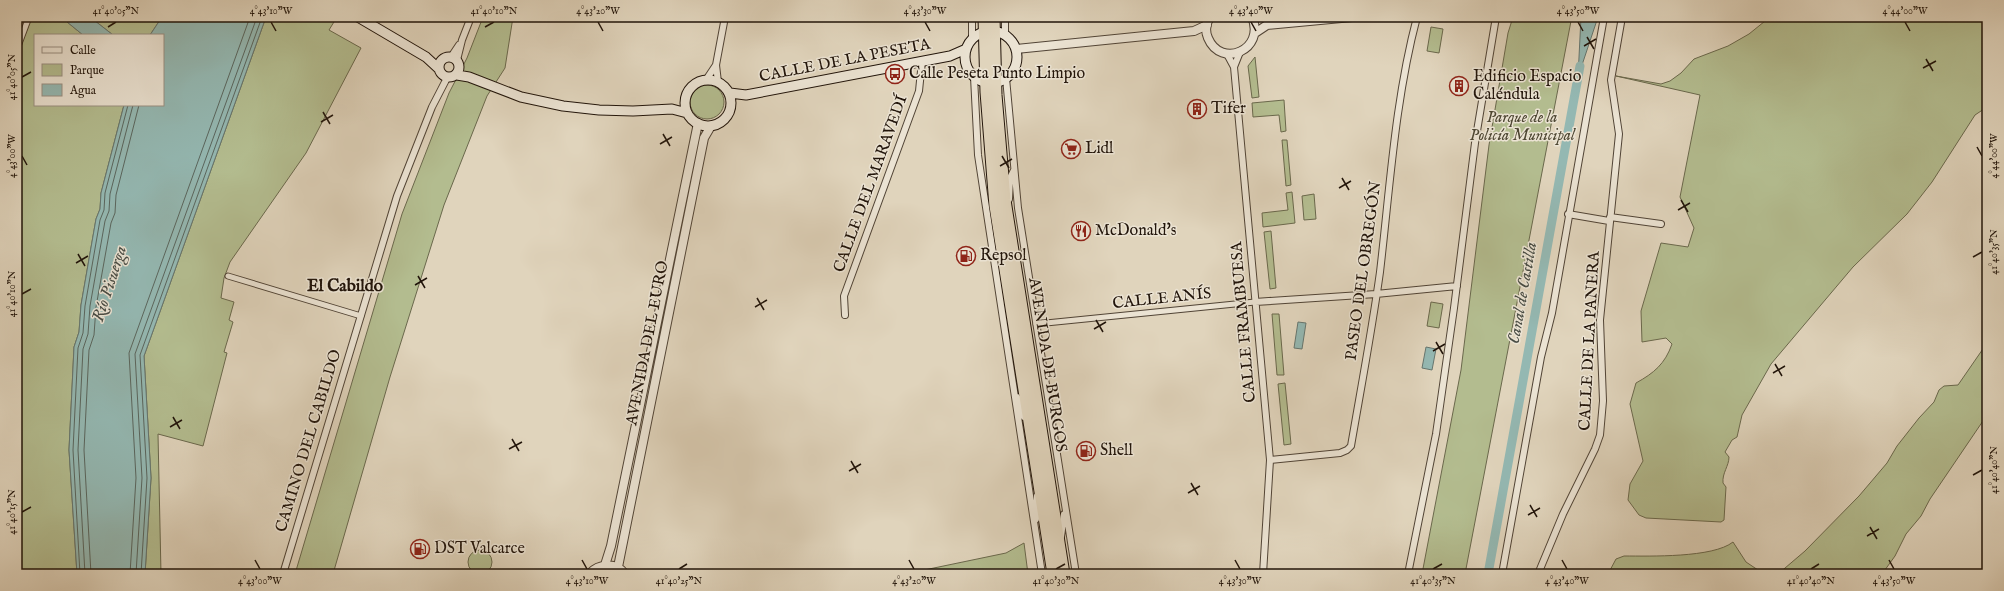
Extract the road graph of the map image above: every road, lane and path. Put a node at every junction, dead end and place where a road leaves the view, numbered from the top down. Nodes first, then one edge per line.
1 (30, 17) edge
2 (358, 17) edge
3 (471, 17) edge
4 (725, 17) edge
5 (972, 17) edge
6 (984, 17) edge
7 (994, 17) edge
8 (1005, 17) edge
9 (1352, 17) edge
10 (1418, 17) edge
11 (1492, 17) edge
12 (1496, 17) edge
13 (1604, 17) edge
14 (1622, 17) edge
15 (1252, 18) edge
16 (1208, 21) edge
17 (1267, 26) junction
18 (989, 31) junction
19 (1194, 31) junction
20 (1255, 33) junction
21 (1005, 35) junction
22 (1207, 35) junction
23 (972, 39) junction
24 (17, 49) edge
25 (966, 49) junction
26 (1016, 49) junction
27 (1240, 52) junction
28 (1226, 54) junction
29 (950, 56) junction
30 (922, 61) junction
31 (965, 62) junction
32 (456, 65) junction
33 (716, 65) junction
34 (1234, 67) junction
35 (443, 71) junction
36 (974, 77) junction
37 (706, 80) junction
38 (996, 81) junction
39 (718, 82) junction
40 (730, 94) junction
41 (746, 95) junction
42 (685, 103) junction
43 (732, 103) junction
44 (672, 109) junction
45 (688, 113) junction
46 (698, 123) junction
47 (710, 126) junction
48 (1014, 170) junction
49 (981, 175) junction
50 (995, 206) junction
51 (1568, 214) junction
52 (1008, 217) junction
53 (1610, 219) junction
54 (1661, 224) dead end
55 (228, 276) dead end
56 (1029, 276) junction
57 (997, 277) junction
58 (1457, 286) junction
59 (1014, 292) junction
60 (1376, 294) junction
61 (1255, 302) junction
62 (845, 315) dead end
63 (360, 316) junction
64 (1018, 319) junction
65 (1036, 324) junction
66 (1004, 334) junction
67 (1038, 337) junction
68 (1012, 382) junction
69 (1031, 435) junction
70 (1270, 460) junction
71 (1038, 478) junction
72 (1065, 505) junction
73 (1035, 532) junction
74 (1060, 550) junction
75 (605, 565) junction
76 (618, 567) junction
77 (283, 574) edge
78 (589, 574) edge
79 (625, 574) edge
80 (1042, 574) edge
81 (1053, 574) edge
82 (1064, 574) edge
83 (1076, 574) edge
84 (1263, 574) edge
85 (1408, 574) edge
86 (1502, 574) edge
87 (1538, 574) edge

1 - 24 street
2 - 35 main road
3 - 32 street
4 - 33 street
5 - 23 street
6 - 18 highway, AVENIDA DE BURGOS
7 - 18 highway, AVENIDA DE BURGOS
8 - 21 street
9 - 17 street
10 - 60 street, PASEO DEL OBREGÓN
11 - 12 street
12 - 58 street
13 - 51 street
14 - 53 street, CALLE DE LA PANERA
15 - 17 street
15 - 20 street
16 - 19 street
16 - 22 street
17 - 20 street
18 - 21 main road
18 - 23 main road
18 - 38 highway, AVENIDA DE BURGOS
19 - 22 street
19 - 26 street
20 - 27 street
21 - 26 main road
22 - 28 street
23 - 25 main road
25 - 29 main road, CALLE DE LA PESETA
25 - 31 main road
26 - 38 main road
27 - 28 street
27 - 34 street, CALLE FRAMBUESA
28 - 34 street, CALLE FRAMBUESA
29 - 30 main road, CALLE DE LA PESETA
29 - 31 main road, CALLE DE LA PESETA
30 - 41 main road, CALLE DE LA PESETA
30 - 62 street, CALLE DEL MARAVEDÍ
31 - 36 main road
32 - 35 main road
32 - 35 main road
32 - 44 main road
33 - 37 street
33 - 39 street
34 - 61 street, CALLE FRAMBUESA
35 - 63 street, CAMINO DEL CABILDO
36 - 38 main road
36 - 49 street
37 - 39 main road
37 - 42 main road
38 - 48 street, AVENIDA DE BURGOS
38 - 50 highway, AVENIDA DE BURGOS
38 - 52 highway, AVENIDA DE BURGOS
39 - 40 main road
40 - 41 main road, CALLE DE LA PESETA
40 - 43 main road
41 - 43 main road, CALLE DE LA PESETA
42 - 44 main road
42 - 45 main road
43 - 47 main road
44 - 45 main road
45 - 46 main road
46 - 47 main road
46 - 75 street, AVENIDA DEL EURO
47 - 76 street, AVENIDA DEL EURO
48 - 52 street
48 - 56 street, AVENIDA DE BURGOS
49 - 50 street
49 - 57 street
50 - 59 highway, AVENIDA DE BURGOS
51 - 53 street
51 - 86 street
52 - 59 highway, AVENIDA DE BURGOS
53 - 54 street
53 - 87 street, CALLE DE LA PANERA
55 - 63 street
56 - 59 street
56 - 65 street, AVENIDA DE BURGOS
57 - 59 street
57 - 66 street
58 - 60 street, CALLE ANÍS
58 - 85 street
59 - 64 highway, AVENIDA DE BURGOS
60 - 61 street, CALLE ANÍS
60 - 70 street, PASEO DEL OBREGÓN
61 - 65 street, CALLE ANÍS
61 - 70 street, CALLE FRAMBUESA
63 - 77 street, CAMINO DEL CABILDO
64 - 66 street
64 - 67 street
64 - 69 highway, AVENIDA DE BURGOS
64 - 74 highway, AVENIDA DE BURGOS
65 - 67 street, AVENIDA DE BURGOS
66 - 68 street
67 - 72 street, AVENIDA DE BURGOS
68 - 69 street
68 - 73 street
69 - 71 highway, AVENIDA DE BURGOS
70 - 84 street, CALLE FRAMBUESA
71 - 73 street
71 - 81 highway, AVENIDA DE BURGOS
72 - 74 street
72 - 83 street, AVENIDA DE BURGOS
73 - 80 street
74 - 82 highway, AVENIDA DE BURGOS
75 - 76 street
75 - 78 street
76 - 79 street

